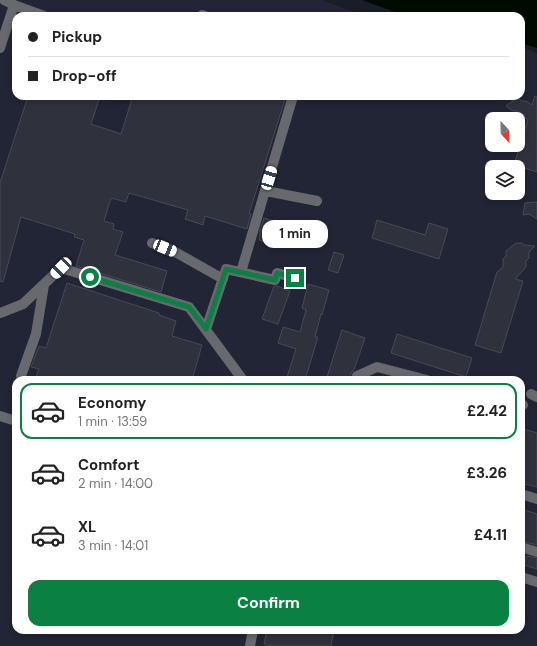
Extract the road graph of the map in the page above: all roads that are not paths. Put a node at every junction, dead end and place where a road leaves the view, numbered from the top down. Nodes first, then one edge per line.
1 (4, 0) edge
2 (14, 5) junction
3 (33, 12) edge
4 (0, 48) edge
5 (292, 100) edge
6 (266, 190) junction
7 (317, 200) dead end
8 (152, 243) dead end
9 (241, 272) junction
10 (295, 278) dead end
11 (223, 279) junction
12 (44, 285) junction
13 (0, 313) edge
14 (206, 329) junction
15 (21, 376) dead end
16 (240, 376) edge
17 (357, 376) edge
18 (412, 376) edge
19 (0, 416) edge
20 (12, 420) edge
21 (525, 495) edge
22 (537, 498) edge
23 (525, 548) edge
24 (537, 552) edge
25 (525, 578) edge
26 (537, 582) edge
27 (252, 634) edge
28 (250, 646) edge

1 - 2 street
2 - 3 street
2 - 4 street
5 - 6 street
6 - 7 street
6 - 9 street
8 - 11 street
9 - 10 street
9 - 11 street
11 - 14 street
12 - 13 street
12 - 14 street
12 - 15 street
14 - 16 street
17 - 18 street
19 - 20 street
21 - 22 street
23 - 24 street
25 - 26 street
27 - 28 street

